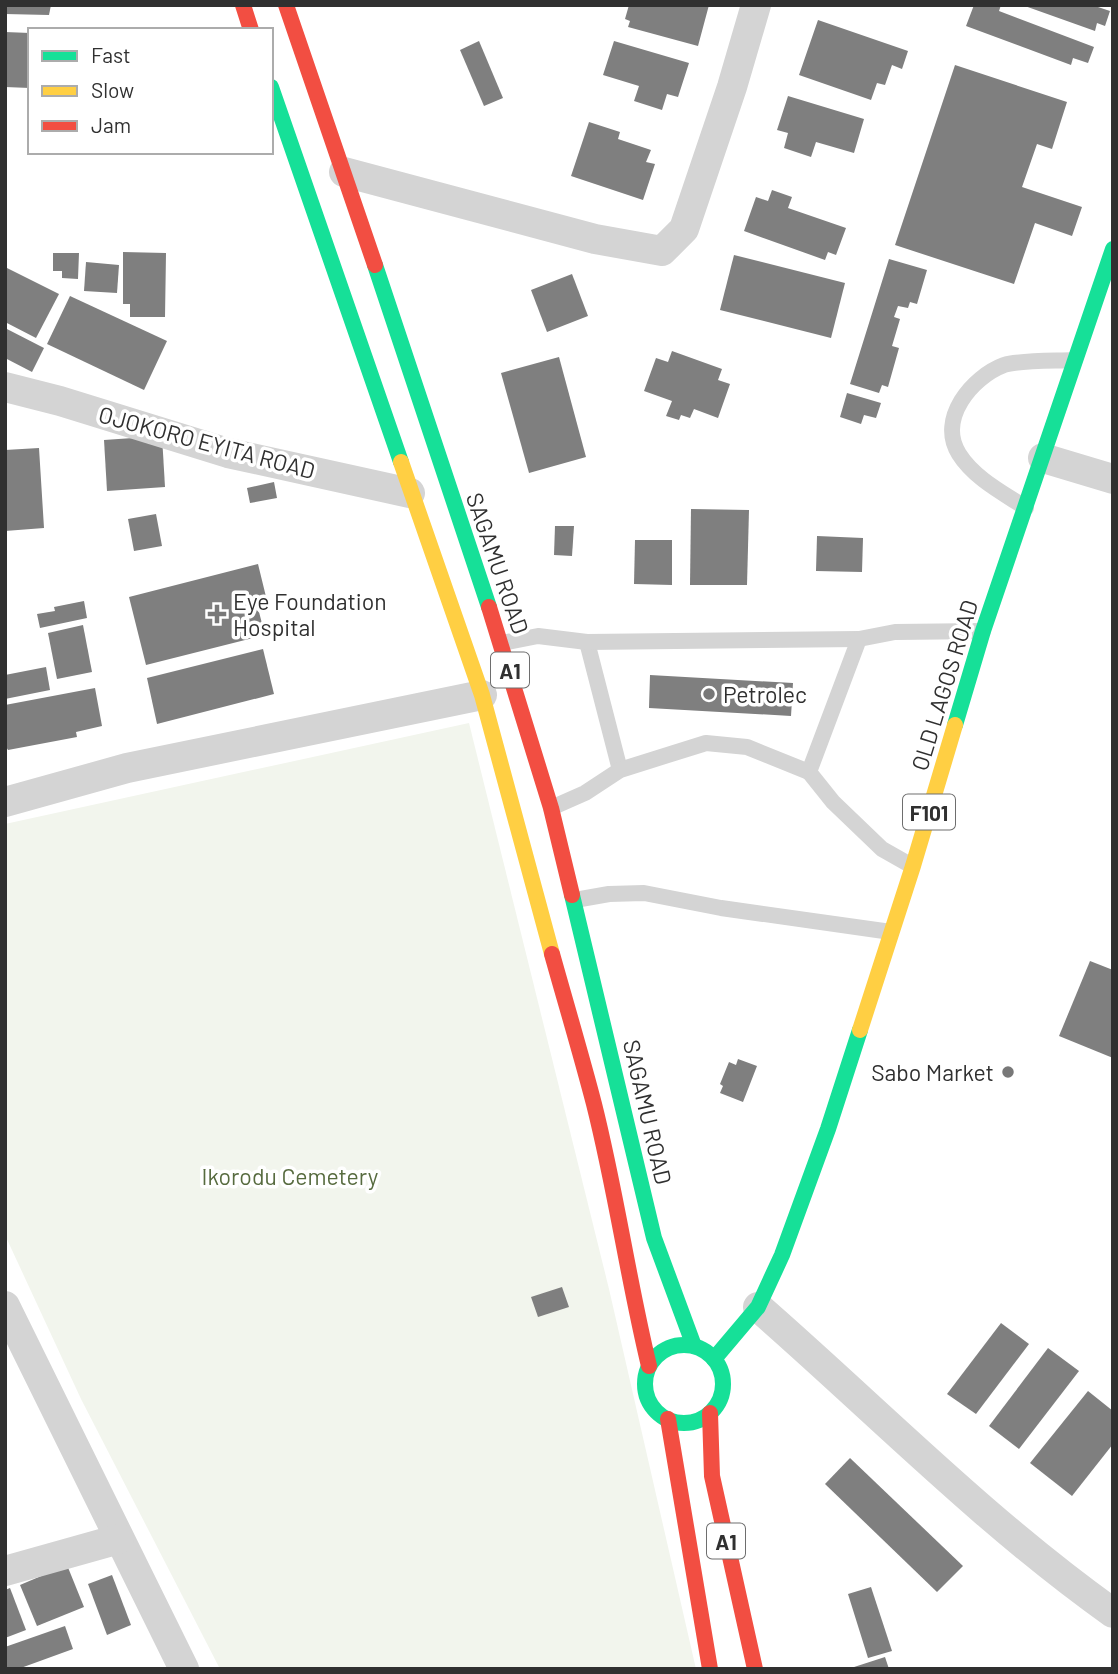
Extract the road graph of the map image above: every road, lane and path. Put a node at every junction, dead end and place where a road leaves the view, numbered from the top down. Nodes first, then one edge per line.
1 (243, 5) edge
2 (286, 5) edge
3 (756, 5) edge
4 (250, 28) edge
5 (273, 93) edge
6 (344, 172) junction
7 (1113, 249) edge
8 (1074, 360) junction
9 (5, 387) edge
10 (1043, 458) junction
11 (1113, 479) edge
12 (410, 493) junction
13 (1026, 508) junction
14 (983, 631) junction
15 (859, 639) junction
16 (587, 642) junction
17 (502, 643) junction
18 (482, 695) junction
19 (621, 770) junction
20 (809, 772) junction
21 (5, 802) edge
22 (551, 808) junction
23 (913, 866) junction
24 (575, 900) junction
25 (891, 932) junction
26 (5, 1306) edge
27 (758, 1307) junction
28 (694, 1346) junction
29 (714, 1359) junction
30 (649, 1366) junction
31 (710, 1413) junction
32 (668, 1419) junction
33 (119, 1539) junction
34 (5, 1571) edge
35 (1113, 1613) edge
36 (184, 1669) edge
37 (710, 1669) edge
38 (755, 1669) edge

1 - 4 main road
2 - 6 main road, SAGAMU ROAD / A1
3 - 6 street
5 - 12 main road, A1
6 - 17 main road, SAGAMU ROAD / A1
7 - 8 main road, OLD LAGOS ROAD / F101
8 - 10 main road, OLD LAGOS ROAD / F101
8 - 13 lane
9 - 12 street, OJOKORO EYITA ROAD
10 - 11 street
10 - 13 main road, OLD LAGOS ROAD / F101
12 - 18 main road, A1
13 - 14 main road, OLD LAGOS ROAD / F101
14 - 15 lane
14 - 23 main road, OLD LAGOS ROAD / F101
15 - 16 lane
15 - 20 lane
16 - 17 lane
16 - 19 lane
17 - 22 main road, SAGAMU ROAD / A1
18 - 21 street
18 - 30 main road, A1
19 - 20 lane
19 - 22 lane
20 - 23 lane
22 - 24 main road, SAGAMU ROAD / A1
23 - 25 main road, OLD LAGOS ROAD / F101
24 - 25 lane
24 - 28 main road, SAGAMU ROAD / A1
25 - 27 main road, OLD LAGOS ROAD / F101
26 - 33 street
27 - 29 main road, OLD LAGOS ROAD / F101
27 - 35 street
28 - 29 main road
28 - 30 main road
29 - 31 main road, A1
30 - 32 main road, A1
31 - 32 main road
31 - 38 main road, A1
32 - 37 main road, A1
33 - 34 street
33 - 36 street

